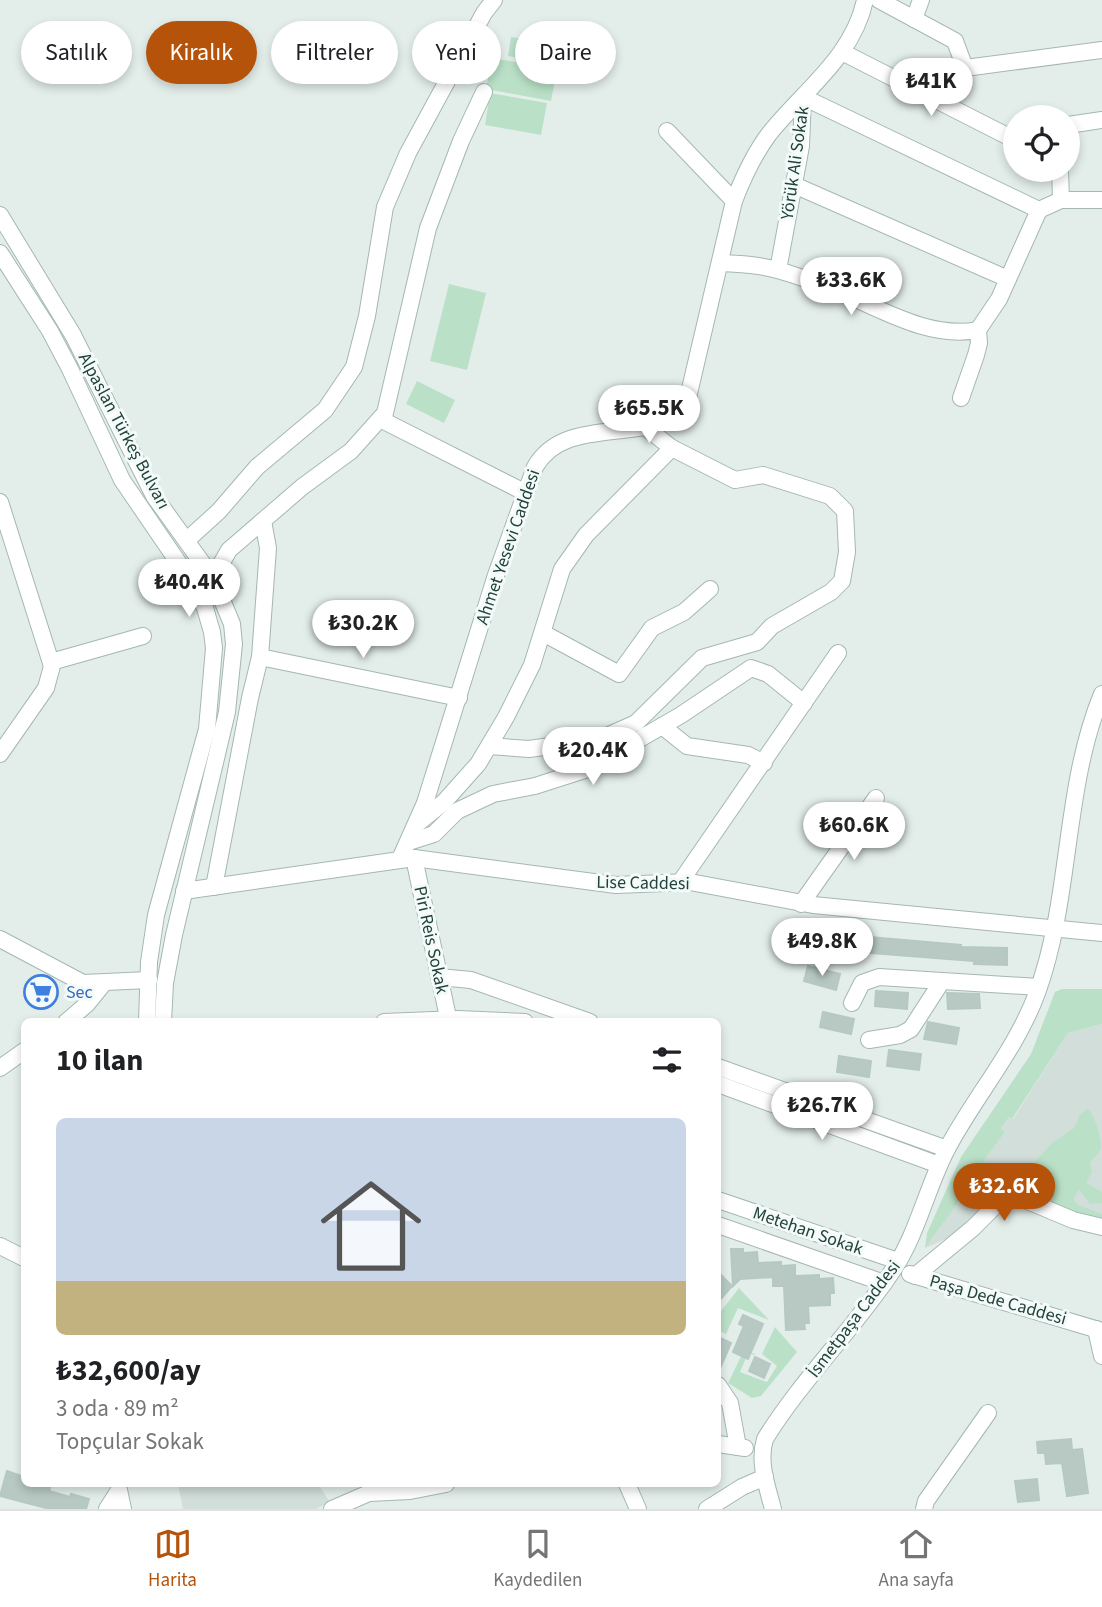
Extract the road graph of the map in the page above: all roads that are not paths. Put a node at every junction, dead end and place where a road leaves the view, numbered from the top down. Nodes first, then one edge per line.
1 (494, 0) edge
2 (865, 0) edge
3 (879, 0) edge
4 (921, 0) edge
5 (914, 19) junction
6 (1102, 50) edge
7 (842, 52) junction
8 (484, 92) dead end
9 (803, 97) junction
10 (1102, 120) edge
11 (1080, 123) edge
12 (667, 131) dead end
13 (1003, 134) edge
14 (1060, 182) edge
15 (794, 185) junction
16 (1061, 200) junction
17 (1102, 200) edge
18 (734, 201) junction
19 (1039, 210) junction
20 (0, 215) edge
21 (0, 253) edge
22 (721, 263) junction
23 (778, 270) junction
24 (1008, 279) junction
25 (978, 330) junction
26 (961, 398) dead end
27 (380, 419) junction
28 (645, 427) junction
29 (672, 448) junction
30 (526, 493) junction
31 (0, 502) edge
32 (263, 521) junction
33 (187, 540) junction
34 (213, 578) junction
35 (710, 590) dead end
36 (543, 633) junction
37 (143, 636) dead end
38 (838, 653) dead end
39 (260, 657) junction
40 (51, 662) junction
41 (1102, 694) edge
42 (459, 698) junction
43 (804, 703) junction
44 (662, 726) junction
45 (489, 746) junction
46 (0, 754) edge
47 (764, 763) junction
48 (876, 798) dead end
49 (418, 823) junction
50 (409, 842) junction
51 (407, 858) junction
52 (681, 881) junction
53 (214, 887) junction
54 (184, 891) junction
55 (801, 904) junction
56 (1055, 927) junction
57 (1102, 933) edge
58 (0, 939) edge
59 (439, 977) junction
60 (149, 980) junction
61 (942, 981) junction
62 (104, 983) junction
63 (1039, 987) junction
64 (852, 1003) dead end
65 (71, 1018) edge
66 (147, 1018) edge
67 (163, 1018) edge
68 (441, 1018) edge
69 (579, 1018) edge
70 (869, 1040) dead end
71 (21, 1053) edge
72 (0, 1068) edge
73 (721, 1068) edge
74 (721, 1085) edge
75 (947, 1149) junction
76 (939, 1165) junction
77 (721, 1201) edge
78 (721, 1226) edge
79 (1102, 1227) edge
80 (0, 1246) edge
81 (21, 1256) edge
82 (892, 1271) junction
83 (915, 1276) junction
84 (1099, 1330) edge
85 (1102, 1356) edge
86 (721, 1390) edge
87 (988, 1413) dead end
88 (721, 1444) edge
89 (738, 1447) junction
90 (762, 1450) junction
91 (765, 1477) junction
92 (119, 1487) edge
93 (427, 1487) edge
94 (628, 1487) edge
95 (378, 1488) edge
96 (725, 1505) edge
97 (107, 1509) edge
98 (123, 1509) edge
99 (332, 1509) edge
100 (638, 1509) edge
101 (706, 1509) edge
102 (773, 1509) edge
103 (923, 1509) edge

1 - 33 street
2 - 7 street, Ahmet Yesevi Caddesi
3 - 5 street
4 - 5 street
5 - 6 street
7 - 9 street, Ahmet Yesevi Caddesi
7 - 13 street
8 - 27 street
9 - 15 street, Yörük Ali Sokak
9 - 18 street, Ahmet Yesevi Caddesi
9 - 19 street
10 - 11 street
12 - 18 street
14 - 16 street
15 - 23 street, Yörük Ali Sokak
15 - 24 street
16 - 17 street
16 - 19 street
18 - 22 street, Ahmet Yesevi Caddesi
19 - 24 street
20 - 33 street, Alpaslan Türkeş Bulvarı
21 - 60 street, Alpaslan Türkeş Bulvarı
22 - 23 street
22 - 28 street, Ahmet Yesevi Caddesi
23 - 25 street
24 - 25 street
25 - 26 street
27 - 30 street
27 - 32 street
28 - 29 street
28 - 30 street, Ahmet Yesevi Caddesi
29 - 36 street
29 - 45 street
30 - 42 street, Ahmet Yesevi Caddesi
31 - 40 street
32 - 34 street
32 - 39 street
33 - 34 street, Alpaslan Türkeş Bulvarı
34 - 54 street, Alpaslan Türkeş Bulvarı
35 - 36 street
36 - 45 street
37 - 40 street
38 - 43 street
39 - 42 street
39 - 53 street
40 - 46 street
41 - 56 street, İsmetpaşa Caddesi
42 - 49 street, Ahmet Yesevi Caddesi
43 - 44 street
43 - 47 street
44 - 47 street
44 - 50 street
45 - 49 street
47 - 52 street
48 - 55 street
49 - 50 street, Ahmet Yesevi Caddesi
50 - 51 street, Ahmet Yesevi Caddesi
51 - 52 street, Lise Caddesi
51 - 53 street, Lise Caddesi
51 - 59 street, Piri Reis Sokak
52 - 55 street, Lise Caddesi
53 - 54 street, Lise Caddesi
54 - 67 street, Alpaslan Türkeş Bulvarı
55 - 56 street, Lise Caddesi
56 - 57 street, Lise Caddesi
56 - 63 street, İsmetpaşa Caddesi
58 - 62 street
59 - 68 street, Piri Reis Sokak
59 - 69 street
60 - 62 street
60 - 66 street, Alpaslan Türkeş Bulvarı
61 - 63 street
61 - 64 street
61 - 70 street
62 - 65 street
63 - 75 street, İsmetpaşa Caddesi
71 - 72 street
73 - 75 street
74 - 76 street
75 - 76 street, İsmetpaşa Caddesi
76 - 82 street, İsmetpaşa Caddesi
77 - 82 street, Metehan Sokak
78 - 82 street
79 - 83 street
80 - 81 street
82 - 83 street, Paşa Dede Caddesi
82 - 90 street, İsmetpaşa Caddesi
83 - 84 street, Paşa Dede Caddesi
84 - 85 street
86 - 89 street
87 - 103 street
88 - 89 street
89 - 90 street
90 - 91 street
91 - 96 street
91 - 102 street
92 - 97 street
92 - 98 street
93 - 95 street
94 - 100 street
95 - 99 street
96 - 101 street

